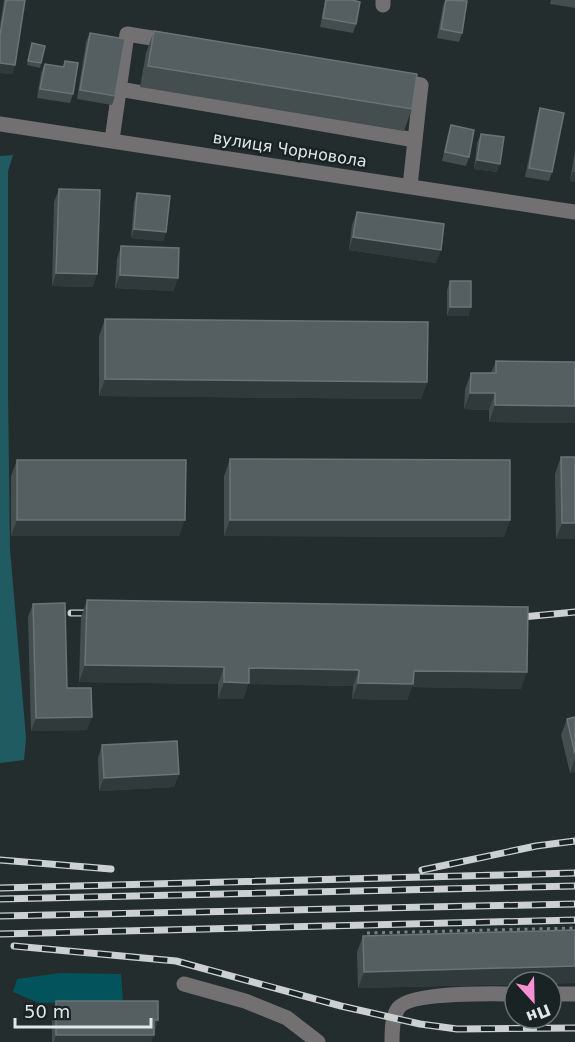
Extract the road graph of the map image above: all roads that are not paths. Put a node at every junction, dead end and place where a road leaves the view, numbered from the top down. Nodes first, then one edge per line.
1 (186, 44) edge
2 (386, 79) edge
3 (119, 89) junction
4 (0, 124) edge
5 (112, 140) junction
6 (415, 140) junction
7 (410, 186) junction
8 (575, 212) edge
9 (184, 984) dead end
10 (503, 994) edge
11 (318, 1042) edge
12 (392, 1042) edge

1 - 3 street
2 - 6 street
3 - 5 street
3 - 6 street
4 - 5 street, вулиця Чорновола
5 - 7 street, вулиця Чорновола
6 - 7 street
7 - 8 street, вулиця Чорновола
9 - 11 street
10 - 12 street

